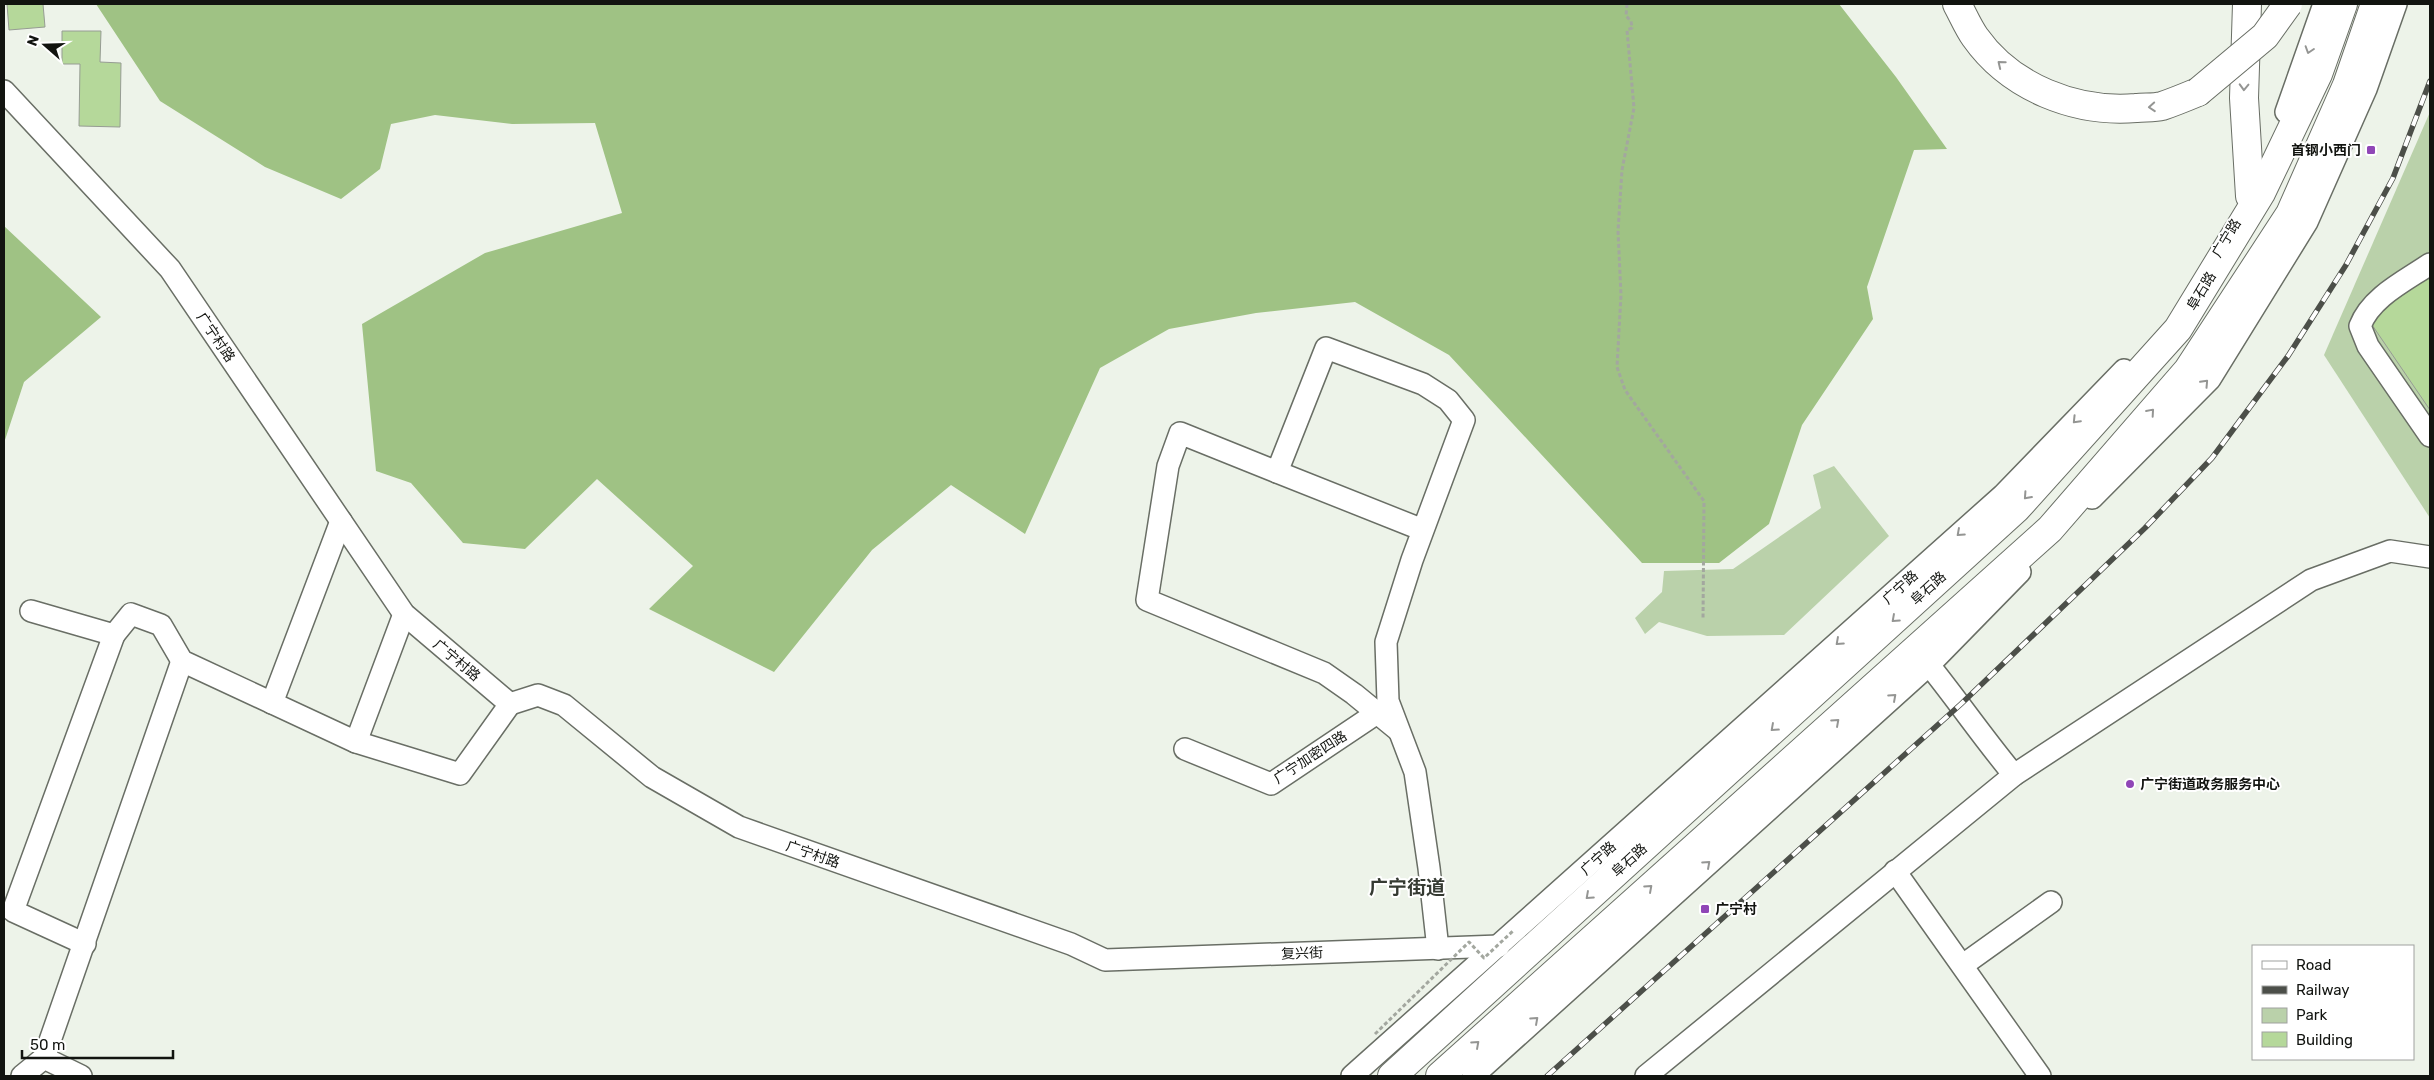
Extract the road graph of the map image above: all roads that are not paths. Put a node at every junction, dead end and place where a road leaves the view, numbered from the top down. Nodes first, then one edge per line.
1 (1957, 4) edge
2 (2247, 4) edge
3 (2288, 4) edge
4 (2324, 4) edge
5 (2343, 4) edge
6 (2374, 4) edge
7 (2396, 4) edge
8 (4, 91) edge
9 (2250, 196) junction
10 (2430, 264) edge
11 (2430, 436) edge
12 (1277, 472) junction
13 (341, 522) junction
14 (1423, 530) junction
15 (2430, 557) edge
16 (31, 611) dead end
17 (404, 614) junction
18 (114, 635) junction
19 (182, 661) junction
20 (1929, 665) junction
21 (272, 703) junction
22 (510, 704) junction
23 (1377, 713) junction
24 (1398, 731) junction
25 (356, 742) junction
26 (1185, 749) dead end
27 (2014, 775) junction
28 (1895, 872) junction
29 (2051, 902) dead end
30 (85, 944) junction
31 (1499, 946) junction
32 (1438, 949) junction
33 (1105, 960) joint
34 (1963, 966) junction
35 (44, 1058) junction
36 (22, 1076) edge
37 (81, 1076) edge
38 (1352, 1076) edge
39 (1392, 1076) edge
40 (1440, 1076) edge
41 (1473, 1076) edge
42 (1646, 1076) edge
43 (2040, 1076) edge

3 -> 1 highway, bridge
2 -> 9 highway
4 -> 9 street, 广宁路
5 -> 39 highway, 阜石路
40 -> 6 highway
20 -> 7 street
8 - 13 street, 广宁村路
9 -> 31 street, 广宁路
10 - 11 street
12 - 14 street
12 - 14 street
12 - 23 street
13 - 17 street, 广宁村路
13 - 21 street
14 - 24 street
15 - 27 street
16 - 18 street
17 - 22 street, 广宁村路
17 - 25 street
18 - 19 street
18 - 30 street
19 - 21 street
19 - 30 street
20 - 27 street
41 -> 20 street
21 - 25 street
22 - 25 street
22 - 33 street, 广宁村路
23 - 24 street
23 - 26 street, 广宁加密四路
24 - 32 street
27 - 28 street
28 - 34 street
28 - 42 street
29 - 34 street
30 - 35 street
31 - 32 street, 复兴街
31 - 38 street, 广宁路
32 - 33 street, 复兴街
34 - 43 street
35 - 36 street
35 - 37 street

